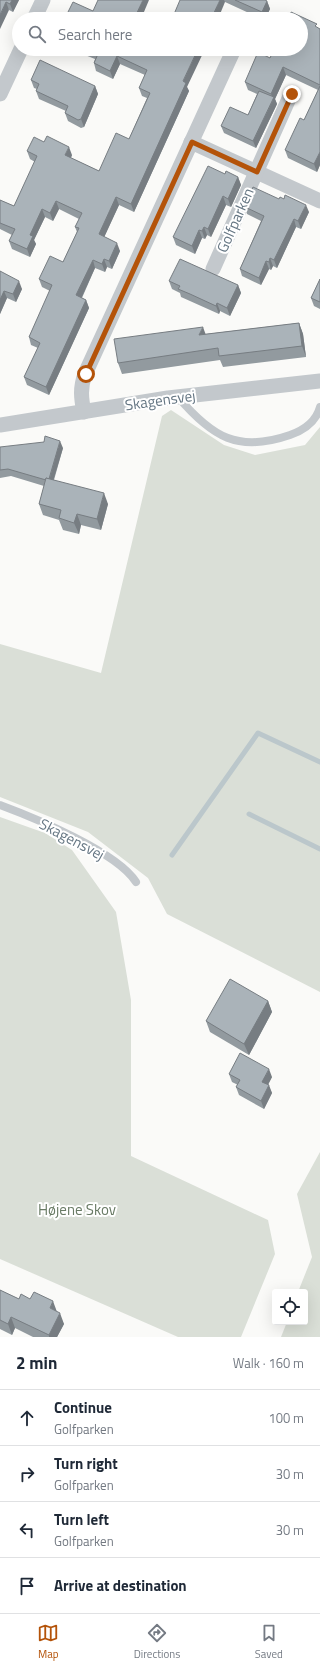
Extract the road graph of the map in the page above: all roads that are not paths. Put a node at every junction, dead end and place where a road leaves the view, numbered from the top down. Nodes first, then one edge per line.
1 (43, 0) edge
2 (37, 12) edge
3 (18, 56) edge
4 (231, 56) edge
5 (0, 94) edge
6 (292, 94) dead end
7 (192, 142) junction
8 (257, 172) junction
9 (320, 201) edge
10 (214, 268) dead end
11 (319, 384) edge
12 (178, 397) junction
13 (320, 407) edge
14 (84, 412) junction
15 (0, 425) edge
16 (0, 805) edge
17 (136, 882) dead end

1 - 2 street
3 - 5 street
4 - 7 street
6 - 8 street, Golfparken
7 - 8 street, Golfparken
7 - 14 street
8 - 9 street, Golfparken
8 - 10 street, Golfparken
11 - 12 street, Skagensvej
12 - 13 lane
12 - 14 street, Skagensvej
14 - 15 street, Skagensvej
16 - 17 lane, Skagensvej

